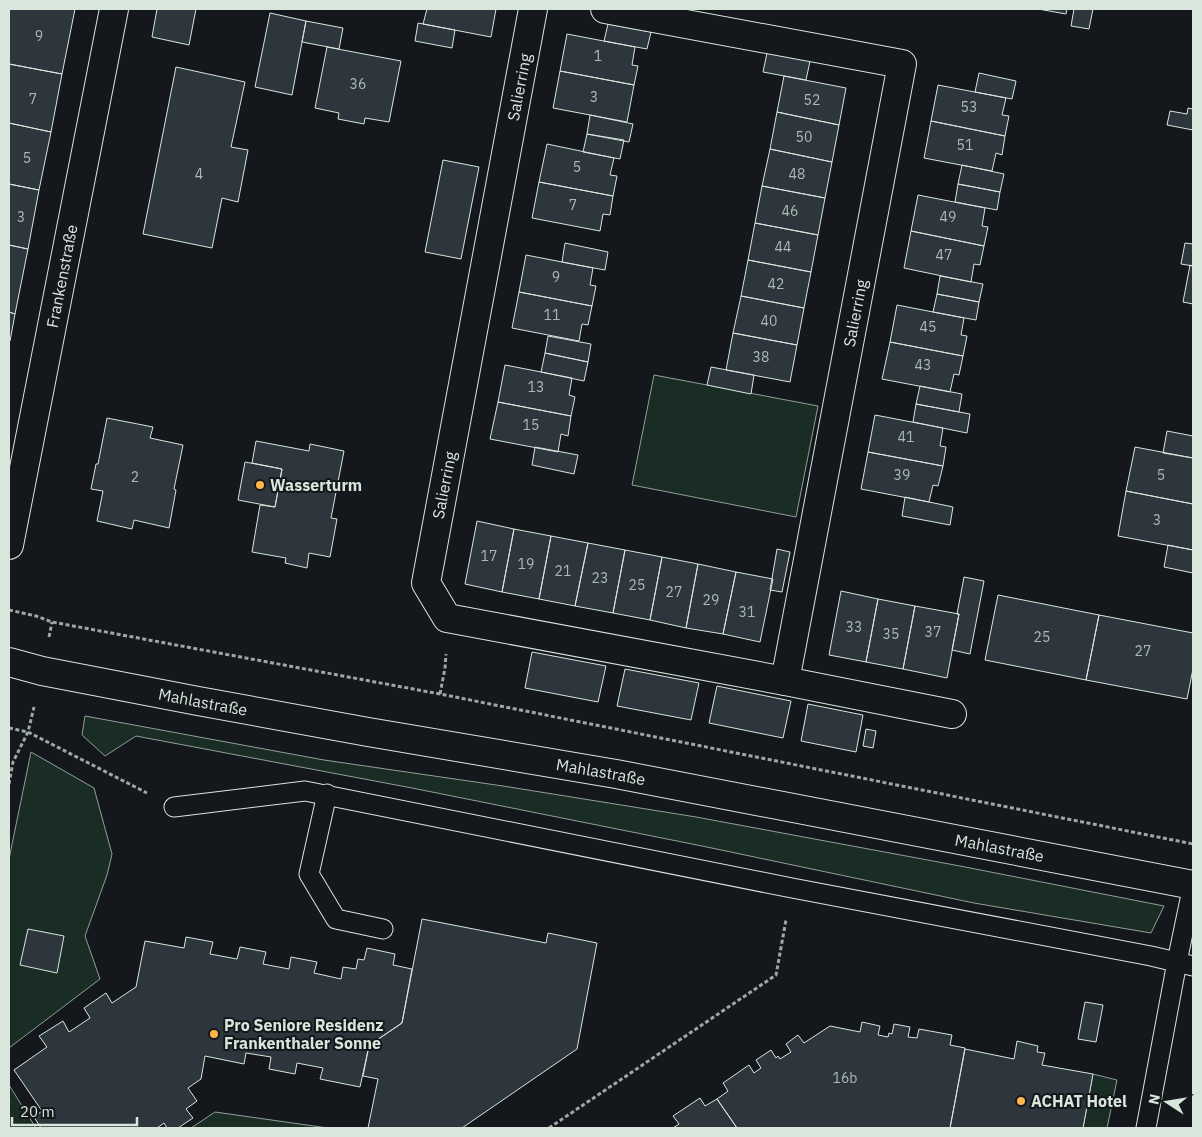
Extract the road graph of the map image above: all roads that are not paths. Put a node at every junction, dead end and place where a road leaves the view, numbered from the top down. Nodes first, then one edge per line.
1 (114, 9) edge
2 (533, 9) edge
3 (605, 9) edge
4 (9, 545) edge
5 (9, 662) edge
6 (786, 681) junction
7 (952, 714) dead end
8 (327, 794) junction
9 (174, 808) road end
10 (1193, 884) edge
11 (383, 929) dead end
12 (1185, 964) edge
13 (1146, 1128) edge

1 - 4 street, Frankenstraße
2 - 6 street, Salierring
3 - 6 street, Salierring
5 - 10 street, Mahlastraße
6 - 7 street, Salierring
8 - 9 lane
8 - 11 lane
8 - 12 lane
10 - 12 lane
12 - 13 lane

